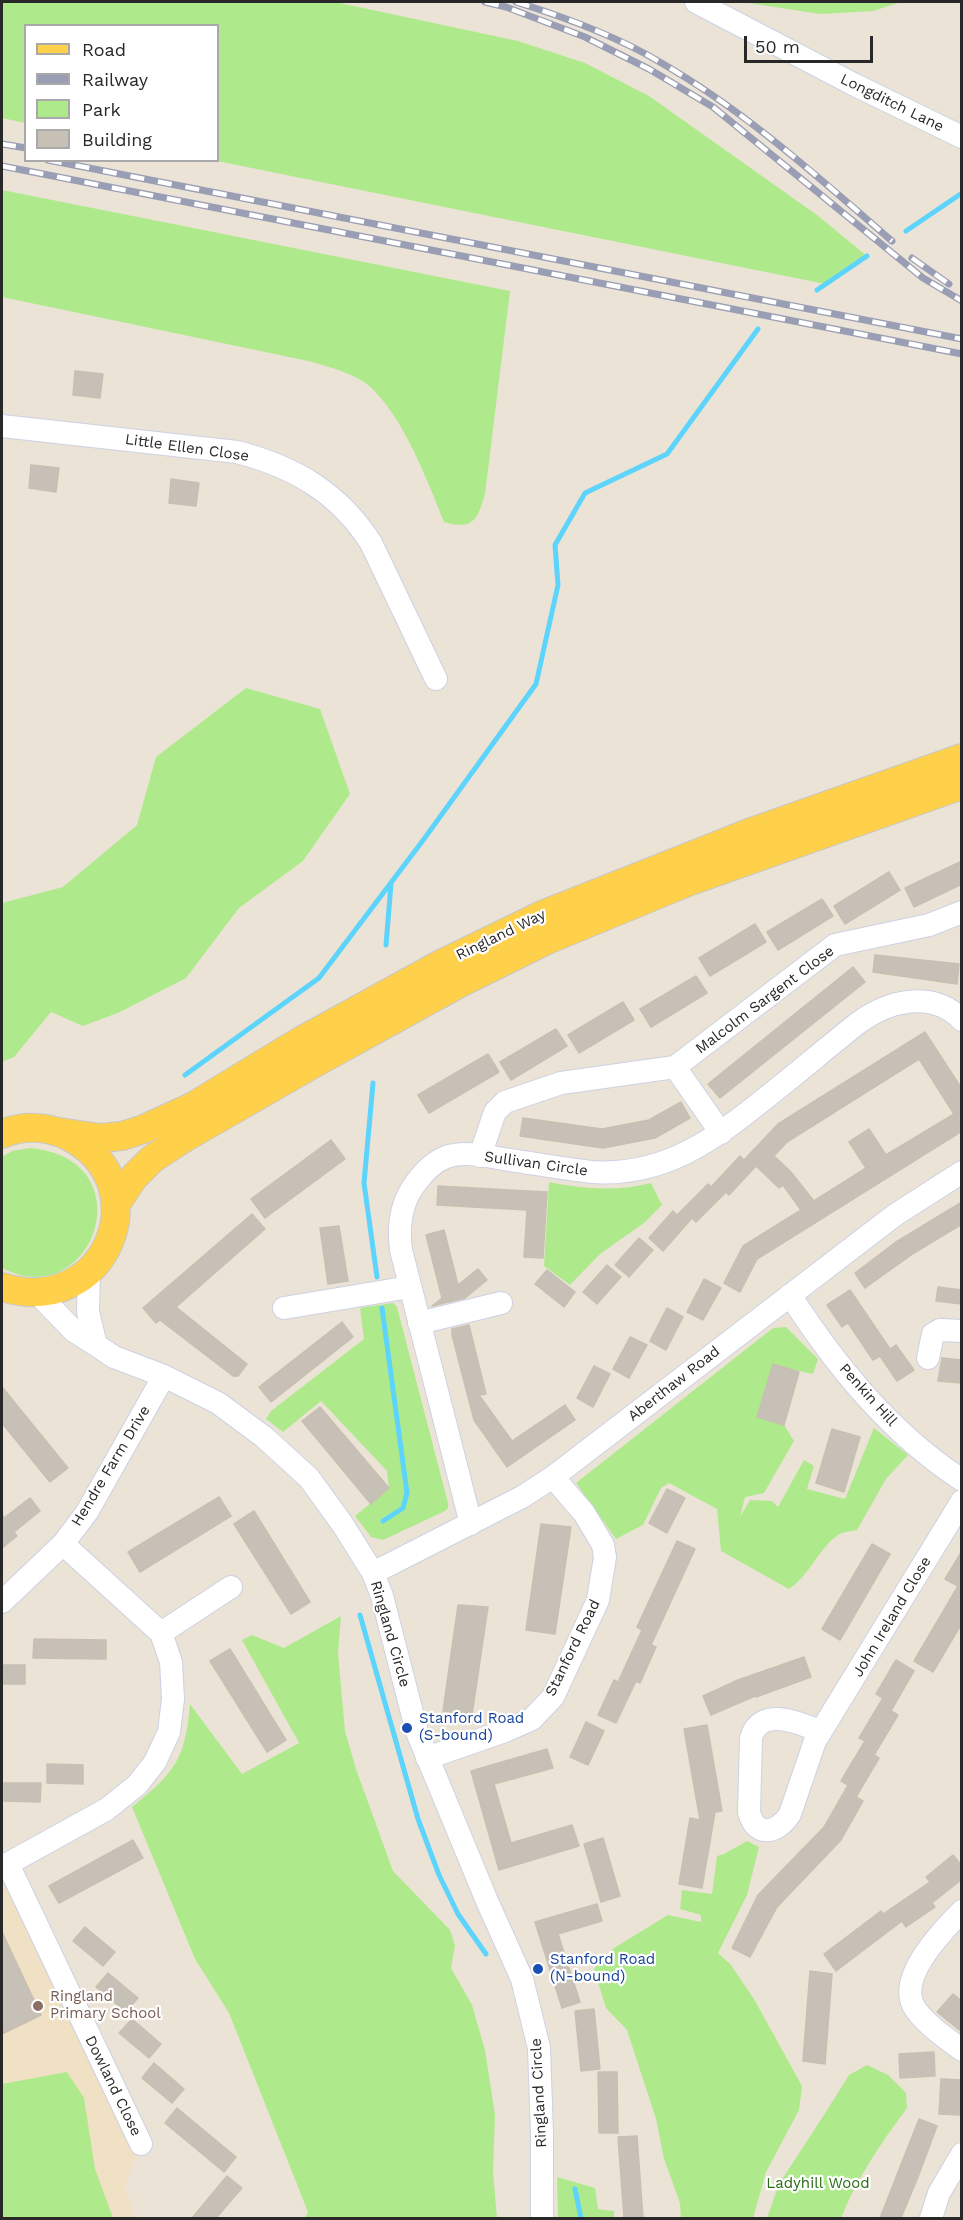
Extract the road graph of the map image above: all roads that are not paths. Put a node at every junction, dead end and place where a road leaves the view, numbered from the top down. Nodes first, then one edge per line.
1 (696, 2) edge
2 (962, 137) edge
3 (2, 426) edge
4 (436, 679) dead end
5 (962, 758) edge
6 (962, 785) edge
7 (962, 912) edge
8 (962, 1020) edge
9 (675, 1067) junction
10 (60, 1132) junction
11 (721, 1133) junction
12 (2, 1134) edge
13 (480, 1156) junction
14 (962, 1172) edge
15 (116, 1204) junction
16 (89, 1271) junction
17 (2, 1287) edge
18 (410, 1287) junction
19 (37, 1293) junction
20 (790, 1295) junction
21 (501, 1303) dead end
22 (284, 1308) dead end
23 (419, 1323) junction
24 (962, 1331) edge
25 (96, 1345) junction
26 (928, 1358) dead end
27 (164, 1376) junction
28 (553, 1477) junction
29 (962, 1480) edge
30 (962, 1501) edge
31 (471, 1524) junction
32 (63, 1544) junction
33 (373, 1574) junction
34 (231, 1587) dead end
35 (2, 1602) edge
36 (161, 1633) junction
37 (821, 1732) junction
38 (427, 1758) junction
39 (5, 1866) edge
40 (962, 1911) edge
41 (962, 2050) edge
42 (141, 2144) dead end
43 (962, 2154) edge
44 (542, 2218) edge
45 (932, 2218) edge

1 - 2 street, Longditch Lane
3 - 4 street, Little Ellen Close
5 - 10 main road, Ringland Way
6 - 15 main road, Ringland Way
7 - 9 street, Malcolm Sargent Close
8 - 11 street, Sullivan Circle
9 - 11 street
9 - 13 street, Malcolm Sargent Close
10 - 12 main road, Ringland Way
10 - 15 main road, Ringland Way
11 - 13 street, Sullivan Circle
13 - 18 street, Sullivan Circle
14 - 20 street, Aberthaw Road
15 - 16 main road, Ringland Way
16 - 19 main road, Ringland Way
16 - 25 street
17 - 19 main road, Ringland Way
18 - 22 street
18 - 23 street, Sullivan Circle
19 - 25 street, Ringland Circle
20 - 28 street, Aberthaw Road
20 - 29 street, Penkin Hill
21 - 23 street
23 - 31 street, Sullivan Circle
24 - 26 street
25 - 27 street, Ringland Circle
27 - 32 street, Hendre Farm Drive
27 - 33 street, Ringland Circle
28 - 31 street, Aberthaw Road
28 - 38 street, Stanford Road
30 - 37 street, John Ireland Close
31 - 33 street, Aberthaw Road
32 - 35 street, Hendre Farm Drive
32 - 36 street
33 - 38 street, Ringland Circle
34 - 36 street
36 - 39 street
37 - 37 street, John Ireland Close
38 - 44 street, Ringland Circle
39 - 42 street, Dowland Close
40 - 41 street
43 - 45 street

